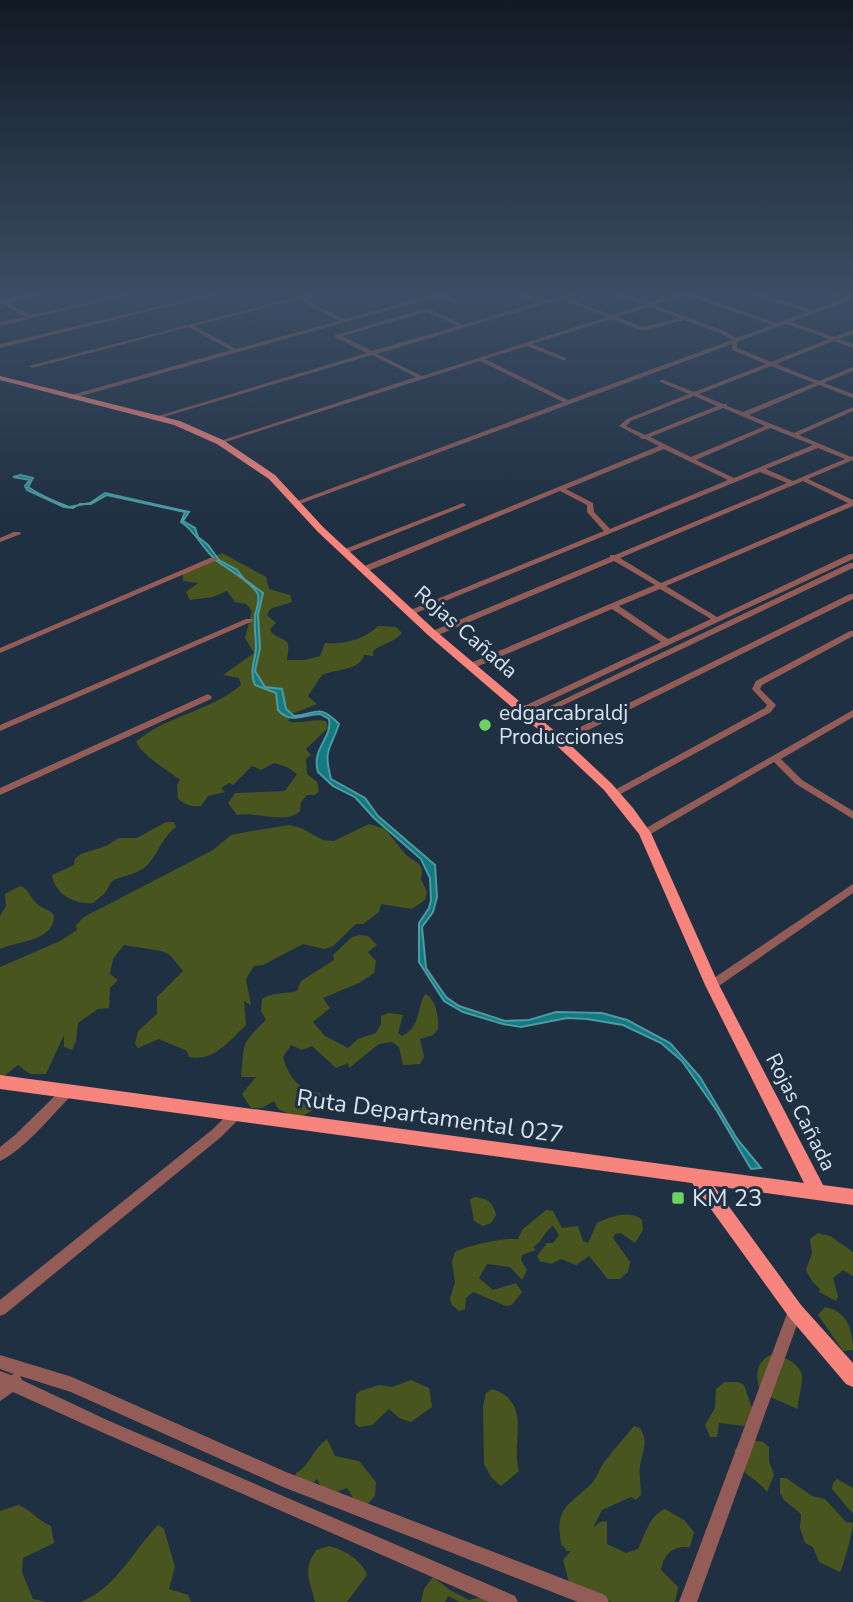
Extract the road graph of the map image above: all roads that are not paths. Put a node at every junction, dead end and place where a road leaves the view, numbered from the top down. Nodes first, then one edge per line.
1 (176, 367) edge
2 (328, 367) edge
3 (398, 367) edge
4 (457, 367) edge
5 (497, 367) edge
6 (666, 367) edge
7 (767, 367) edge
8 (771, 367) edge
9 (853, 369) edge
10 (0, 377) edge
11 (422, 378) junction
12 (662, 380) dead end
13 (817, 384) junction
14 (698, 394) junction
15 (853, 396) edge
16 (70, 397) junction
17 (569, 402) junction
18 (725, 405) junction
19 (853, 410) edge
20 (745, 414) junction
21 (158, 417) junction
22 (771, 425) junction
23 (795, 435) junction
24 (643, 438) junction
25 (220, 442) junction
26 (819, 445) junction
27 (663, 447) junction
28 (852, 459) edge
29 (690, 460) junction
30 (760, 469) junction
31 (803, 479) junction
32 (733, 480) junction
33 (792, 483) junction
34 (561, 489) junction
35 (298, 503) junction
36 (853, 503) edge
37 (463, 505) dead end
38 (608, 531) junction
39 (17, 534) dead end
40 (0, 540) edge
41 (344, 551) junction
42 (853, 556) edge
43 (613, 557) junction
44 (214, 560) dead end
45 (853, 565) edge
46 (365, 569) junction
47 (661, 586) junction
48 (853, 596) edge
49 (613, 606) junction
50 (411, 613) junction
51 (717, 620) junction
52 (249, 621) dead end
53 (853, 633) edge
54 (433, 634) junction
55 (668, 643) junction
56 (0, 651) edge
57 (471, 666) junction
58 (208, 697) dead end
59 (853, 713) edge
60 (527, 714) junction
61 (0, 728) edge
62 (559, 741) junction
63 (775, 758) junction
64 (0, 792) edge
65 (614, 794) junction
66 (853, 816) edge
67 (645, 832) junction
68 (853, 888) edge
69 (712, 985) junction
70 (0, 1082) edge
71 (67, 1092) junction
72 (236, 1114) junction
73 (0, 1155) edge
74 (696, 1177) junction
75 (818, 1193) junction
76 (853, 1198) edge
77 (0, 1309) edge
78 (795, 1311) junction
79 (0, 1363) edge
80 (853, 1377) edge
81 (10, 1381) edge
82 (509, 1602) edge
83 (600, 1602) edge
84 (688, 1602) edge

1 - 16 street
2 - 21 street
3 - 11 street
4 - 11 street
5 - 17 street
6 - 17 street
7 - 14 street
8 - 13 street
9 - 13 street
10 - 16 main road, Rojas Cañada
11 - 25 street
12 - 14 street
13 - 15 street
13 - 20 street
14 - 18 street
14 - 24 street
16 - 21 main road, Rojas Cañada
17 - 35 street
18 - 20 street
18 - 24 street
19 - 23 street
20 - 22 street
21 - 25 main road, Rojas Cañada
22 - 23 street
22 - 29 street
23 - 26 street
24 - 27 street
25 - 35 main road, Rojas Cañada
26 - 28 street
26 - 30 street
27 - 29 street
27 - 34 street
28 - 31 street
29 - 32 street
30 - 32 street
30 - 33 street
31 - 33 street
31 - 36 street
32 - 38 street
33 - 43 street
34 - 38 street
34 - 46 street
35 - 41 main road, Rojas Cañada
36 - 47 street
37 - 41 street
38 - 50 street
39 - 40 street
41 - 46 main road, Rojas Cañada
42 - 51 street
43 - 47 street
43 - 54 street
44 - 56 street
45 - 60 street
46 - 50 main road, Rojas Cañada
47 - 49 street
47 - 51 street
48 - 62 street
49 - 55 street
49 - 57 street
50 - 54 main road, Rojas Cañada
51 - 55 street
52 - 61 street
53 - 65 street
54 - 57 main road, Rojas Cañada
55 - 60 street
57 - 60 main road, Rojas Cañada
58 - 64 street
59 - 63 street
60 - 62 main road, Rojas Cañada
62 - 65 main road, Rojas Cañada
63 - 66 street
63 - 67 street
65 - 67 main road, Rojas Cañada
67 - 69 main road, Rojas Cañada
68 - 69 street
69 - 75 main road, Rojas Cañada
70 - 71 main road, Ruta Departamental 027
71 - 72 main road, Ruta Departamental 027
71 - 73 street
72 - 74 main road, Ruta Departamental 027
72 - 77 street
74 - 75 main road, Ruta Departamental 027
74 - 78 main road
75 - 76 main road, Ruta Departamental 027
78 - 80 main road
78 - 84 street
79 - 81 street
81 - 82 street
81 - 83 street

